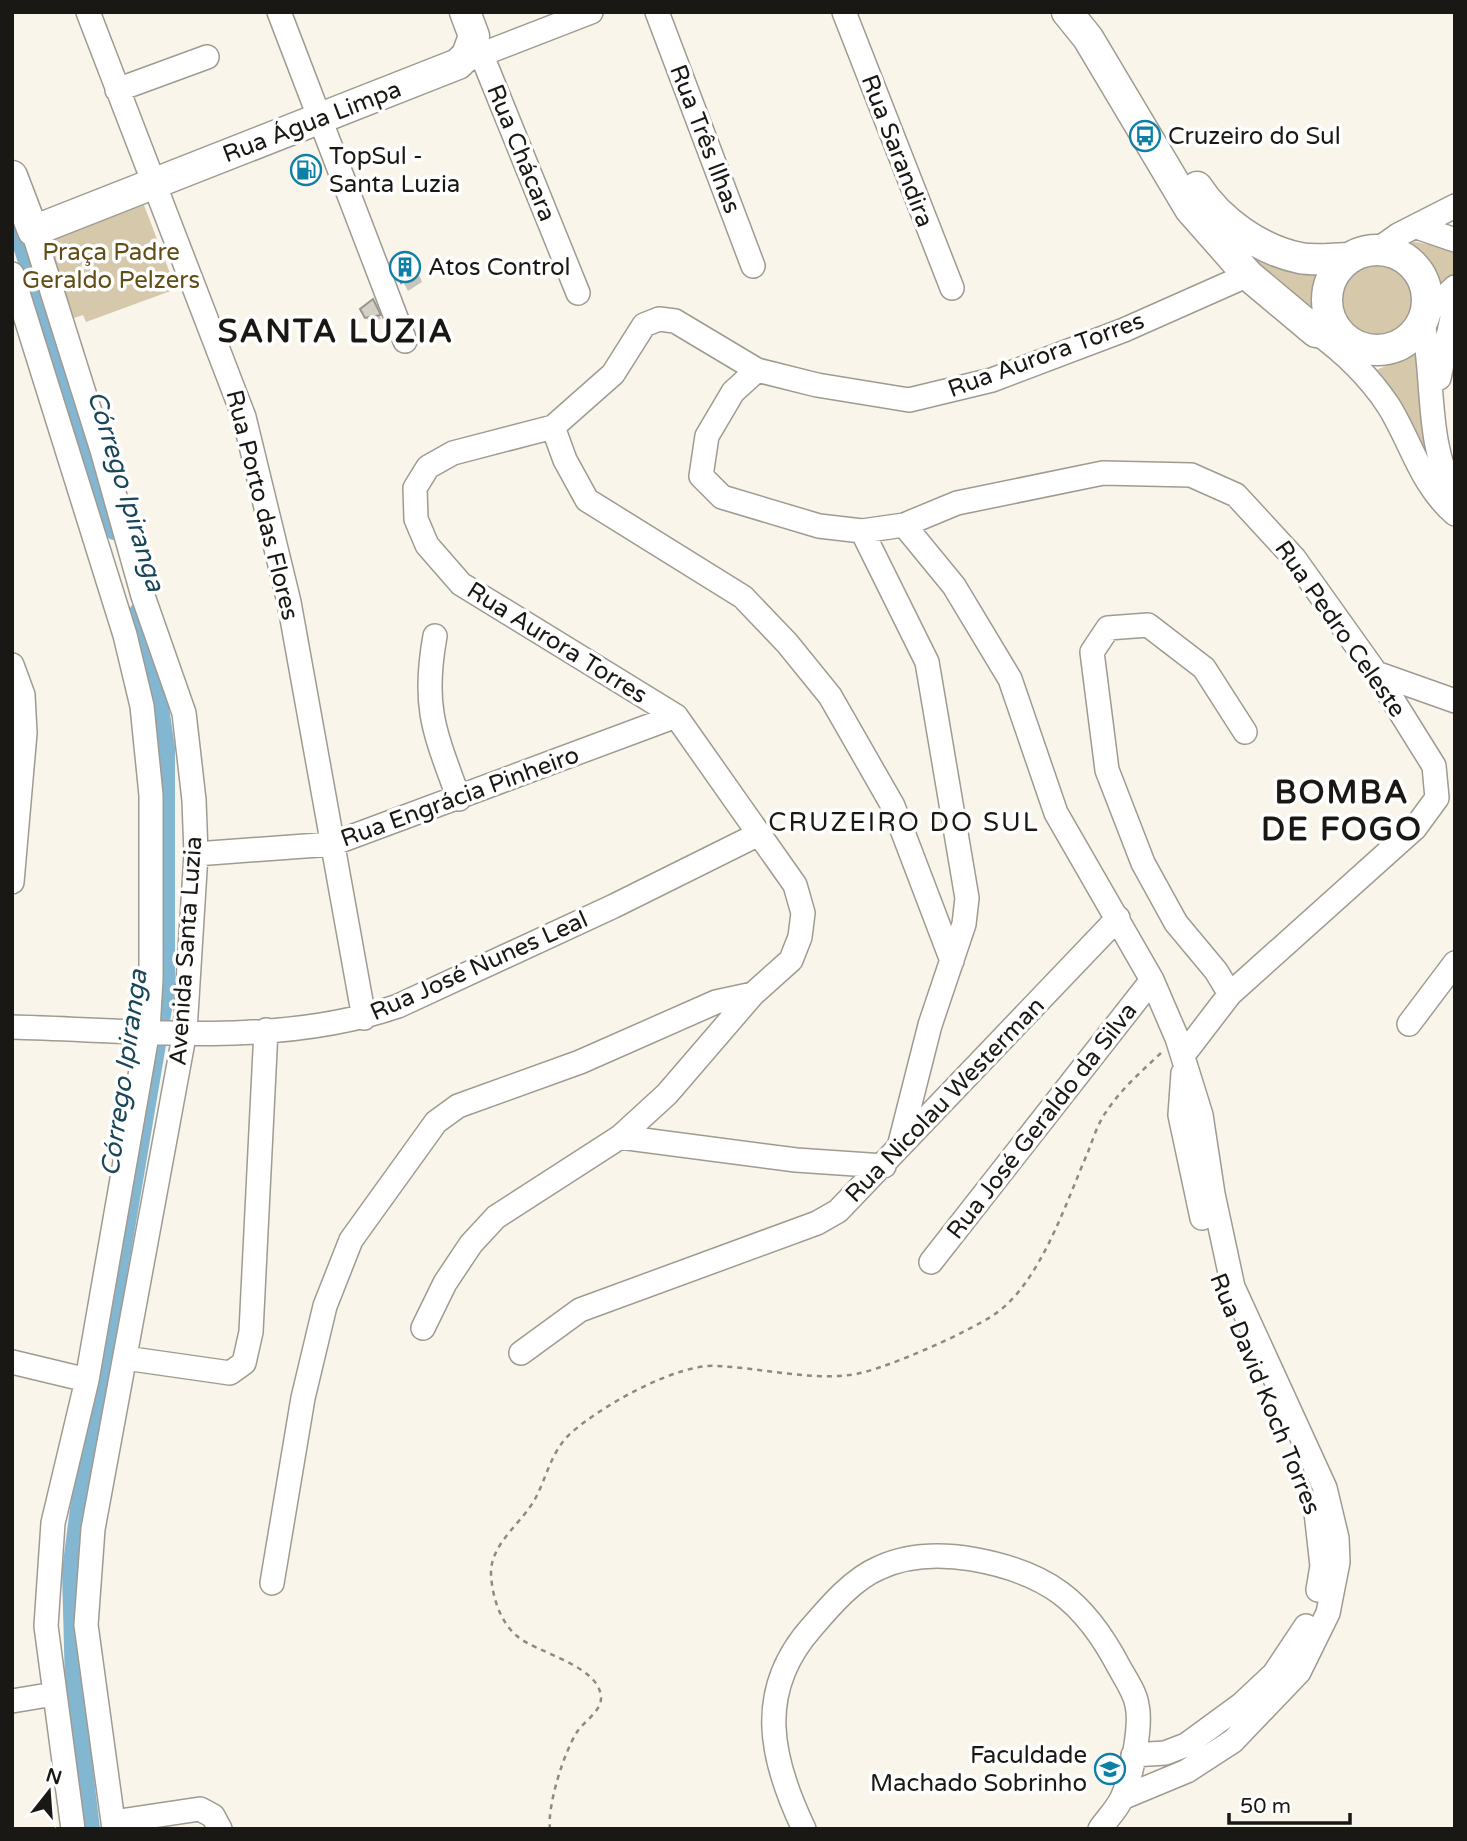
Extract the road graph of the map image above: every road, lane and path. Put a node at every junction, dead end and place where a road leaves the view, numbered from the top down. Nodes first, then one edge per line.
1 (88, 12) edge
2 (279, 12) edge
3 (591, 12) edge
4 (657, 12) edge
5 (844, 12) edge
6 (1067, 12) edge
7 (1085, 12) edge
8 (470, 42) edge
9 (207, 57) dead end
10 (117, 90) junction
11 (319, 119) junction
12 (12, 176) edge
13 (153, 184) junction
14 (1455, 206) edge
15 (33, 231) junction
16 (1253, 240) junction
17 (1455, 240) edge
18 (1385, 243) junction
19 (753, 265) dead end
20 (12, 274) edge
21 (1248, 275) junction
22 (952, 288) dead end
23 (578, 293) dead end
24 (1442, 309) edge
25 (1336, 337) junction
26 (405, 341) dead end
27 (757, 370) junction
28 (1364, 372) junction
29 (1432, 412) junction
30 (553, 427) junction
31 (1455, 496) edge
32 (1455, 514) edge
33 (904, 524) junction
34 (862, 531) junction
35 (435, 636) dead end
36 (12, 665) edge
37 (1377, 673) junction
38 (1455, 701) edge
39 (676, 716) junction
40 (1245, 732) dead end
41 (459, 799) junction
42 (759, 834) junction
43 (332, 844) junction
44 (196, 854) junction
45 (12, 882) edge
46 (1118, 918) junction
47 (952, 961) junction
48 (1455, 963) edge
49 (1152, 980) junction
50 (753, 994) junction
51 (1230, 995) junction
52 (364, 1018) junction
53 (1409, 1024) dead end
54 (12, 1027) edge
55 (266, 1030) junction
56 (167, 1031) junction
57 (1182, 1052) junction
58 (620, 1137) junction
59 (891, 1158) junction
60 (931, 1262) dead end
61 (423, 1328) dead end
62 (521, 1353) dead end
63 (125, 1358) junction
64 (12, 1362) edge
65 (87, 1380) junction
66 (272, 1583) dead end
67 (54, 1694) junction
68 (12, 1701) edge
69 (1133, 1755) junction
70 (1122, 1798) junction
71 (113, 1826) edge
72 (73, 1829) edge
73 (220, 1829) edge
74 (550, 1829) edge
75 (804, 1829) edge
76 (1100, 1829) edge

1 - 10 street, Rua Porto das Flores
2 - 11 street
3 - 8 street, Rua Água Limpa
4 - 19 street, Rua Três Ilhas
5 - 22 street, Rua Sarandira
6 - 21 main road
7 - 16 main road
8 - 11 main road, Rua Água Limpa
8 - 23 street, Rua Chácara
9 - 10 street
10 - 13 street, Rua Porto das Flores
11 - 13 main road, Rua Água Limpa
11 - 26 street
12 - 15 main road, Avenida Santa Luzia
13 - 15 main road, Rua Água Limpa
13 - 43 street, Rua Porto das Flores
14 - 18 street
15 - 44 street, Avenida Santa Luzia
16 - 18 main road
16 - 18 main road
17 - 18 street
18 - 24 main road
18 - 25 main road
20 - 56 street, Avenida Santa Luzia
21 - 25 main road
21 - 27 street, Rua Aurora Torres
24 - 25 main road
24 - 29 street
24 - 29 street
25 - 28 street
25 - 28 street
27 - 30 street, Rua Aurora Torres
27 - 34 street, Rua Pedro Celeste
28 - 32 street
29 - 31 street
30 - 39 street, Rua Aurora Torres
30 - 47 street
33 - 34 street, Rua Pedro Celeste
33 - 37 street, Rua Pedro Celeste
33 - 46 street, Rua David Koch Torres
34 - 47 street
35 - 41 street
36 - 45 street
37 - 38 street
37 - 51 street, Rua Pedro Celeste
39 - 41 street, Rua Engrácia Pinheiro
39 - 42 street, Rua Aurora Torres
40 - 51 street
41 - 43 street, Rua Engrácia Pinheiro
42 - 50 street, Rua Aurora Torres
42 - 52 street, Rua José Nunes Leal
43 - 44 street, Rua Engrácia Pinheiro
43 - 52 street, Rua Porto das Flores
44 - 56 street, Avenida Santa Luzia
46 - 49 street, Rua David Koch Torres
46 - 59 street, Rua Nicolau Westerman
47 - 59 street
48 - 53 street
49 - 57 street, Rua David Koch Torres
49 - 60 street, Rua José Geraldo da Silva
50 - 58 street, Rua Aurora Torres
50 - 66 street
51 - 57 street, Rua Pedro Celeste
52 - 55 street, Rua José Nunes Leal
54 - 56 street, Rua José Nunes Leal
55 - 56 street, Rua José Nunes Leal
55 - 63 street
56 - 63 street, Avenida Santa Luzia
56 - 65 street, Avenida Santa Luzia
57 - 69 street, Rua David Koch Torres
57 - 70 street, Rua David Koch Torres
57 - 74 path
58 - 59 street
58 - 61 street, Rua Aurora Torres
59 - 62 street, Rua Nicolau Westerman
63 - 71 street, Avenida Santa Luzia
64 - 65 street
65 - 67 street, Avenida Santa Luzia
67 - 68 street
67 - 72 street, Avenida Santa Luzia
69 - 70 street
69 - 75 street
70 - 76 street
71 - 73 street

